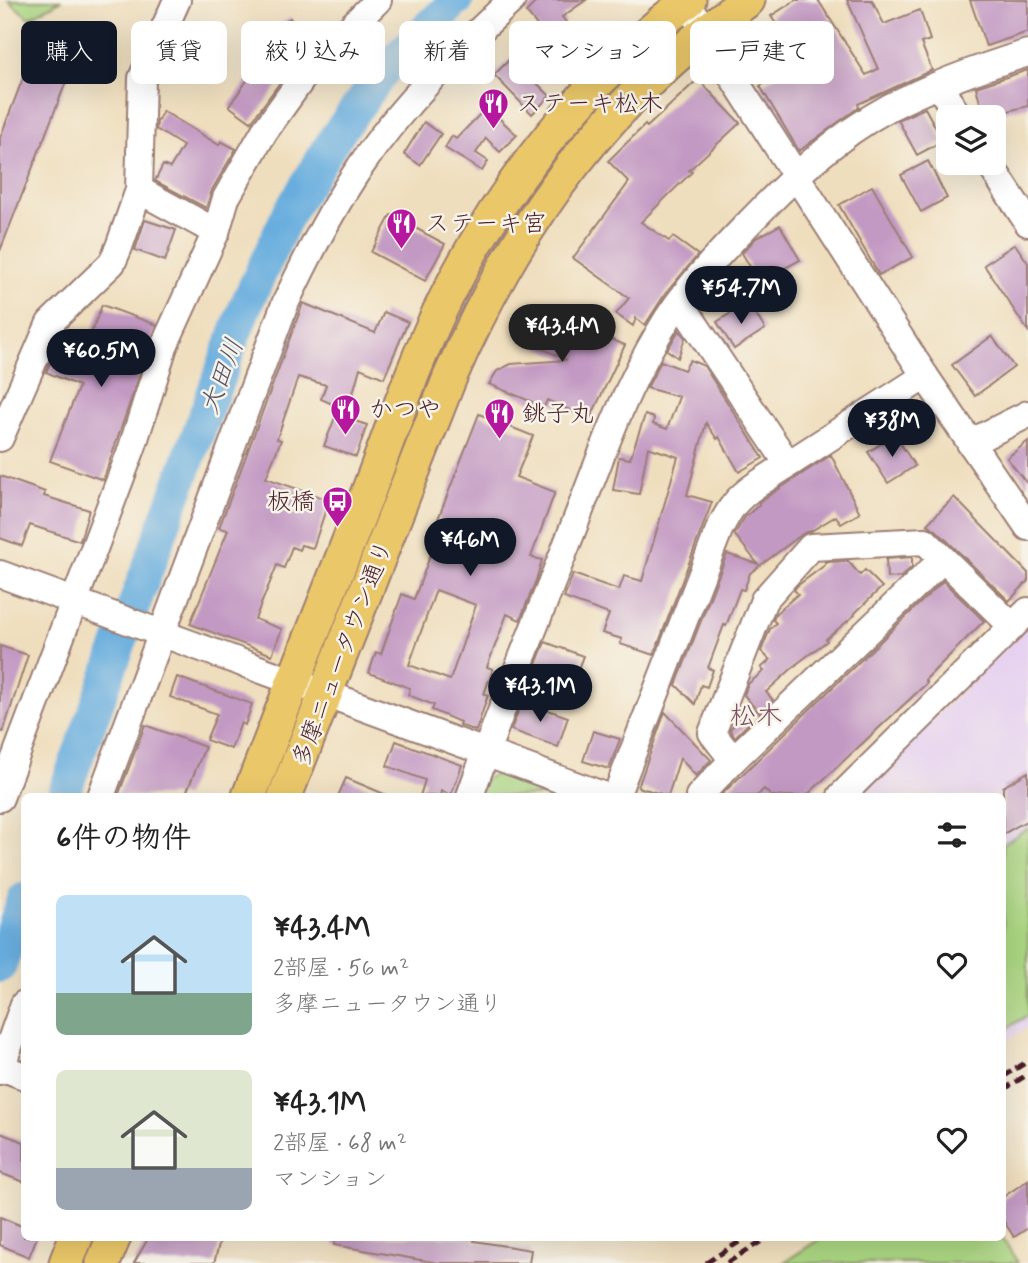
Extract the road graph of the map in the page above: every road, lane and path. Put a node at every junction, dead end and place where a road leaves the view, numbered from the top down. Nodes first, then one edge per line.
1 (177, 0) edge
2 (378, 0) edge
3 (512, 0) edge
4 (687, 0) edge
5 (748, 0) edge
6 (699, 21) edge
7 (720, 21) edge
8 (690, 45) edge
9 (1028, 52) edge
10 (738, 84) edge
11 (939, 86) junction
12 (951, 105) edge
13 (997, 175) edge
14 (797, 176) junction
15 (139, 190) junction
16 (1027, 221) edge
17 (216, 232) junction
18 (680, 302) junction
19 (925, 376) junction
20 (1028, 414) edge
21 (0, 438) edge
22 (970, 443) junction
23 (788, 464) junction
24 (1028, 527) edge
25 (943, 559) junction
26 (0, 574) edge
27 (76, 601) junction
28 (1020, 618) edge
29 (154, 630) junction
30 (293, 682) junction
31 (325, 694) junction
32 (485, 752) junction
33 (733, 760) junction
34 (102, 793) edge
35 (250, 793) edge
36 (286, 793) edge
37 (471, 793) edge
38 (597, 793) edge
39 (617, 793) edge
40 (702, 793) edge
41 (844, 793) edge
42 (0, 798) edge
43 (21, 1017) edge
44 (9, 1071) edge
45 (74, 1241) edge
46 (112, 1241) edge
47 (66, 1263) edge
48 (103, 1263) edge

1 - 15 street
2 - 17 street
3 - 29 street
4 - 6 street
4 - 30 main road, 多摩ニュータウン通り
5 - 7 main road, 多摩ニュータウン通り
8 - 31 main road, 多摩ニュータウン通り
9 - 11 street
10 - 14 street
11 - 12 street
11 - 14 street
13 - 16 street
14 - 18 street
14 - 19 street
15 - 17 street
15 - 21 street
17 - 27 street
18 - 23 street
18 - 32 street
19 - 22 street
19 - 23 street
20 - 22 street
22 - 24 street
23 - 39 street
25 - 28 street
25 - 33 street
25 - 33 street
26 - 27 street
27 - 29 street
27 - 42 street
28 - 41 street
29 - 30 street
29 - 34 street
30 - 31 street
30 - 35 main road, 多摩ニュータウン通り
31 - 32 street
31 - 36 main road, 多摩ニュータウン通り
32 - 37 street
32 - 38 street
33 - 40 street
43 - 44 street
45 - 47 main road
46 - 48 main road

